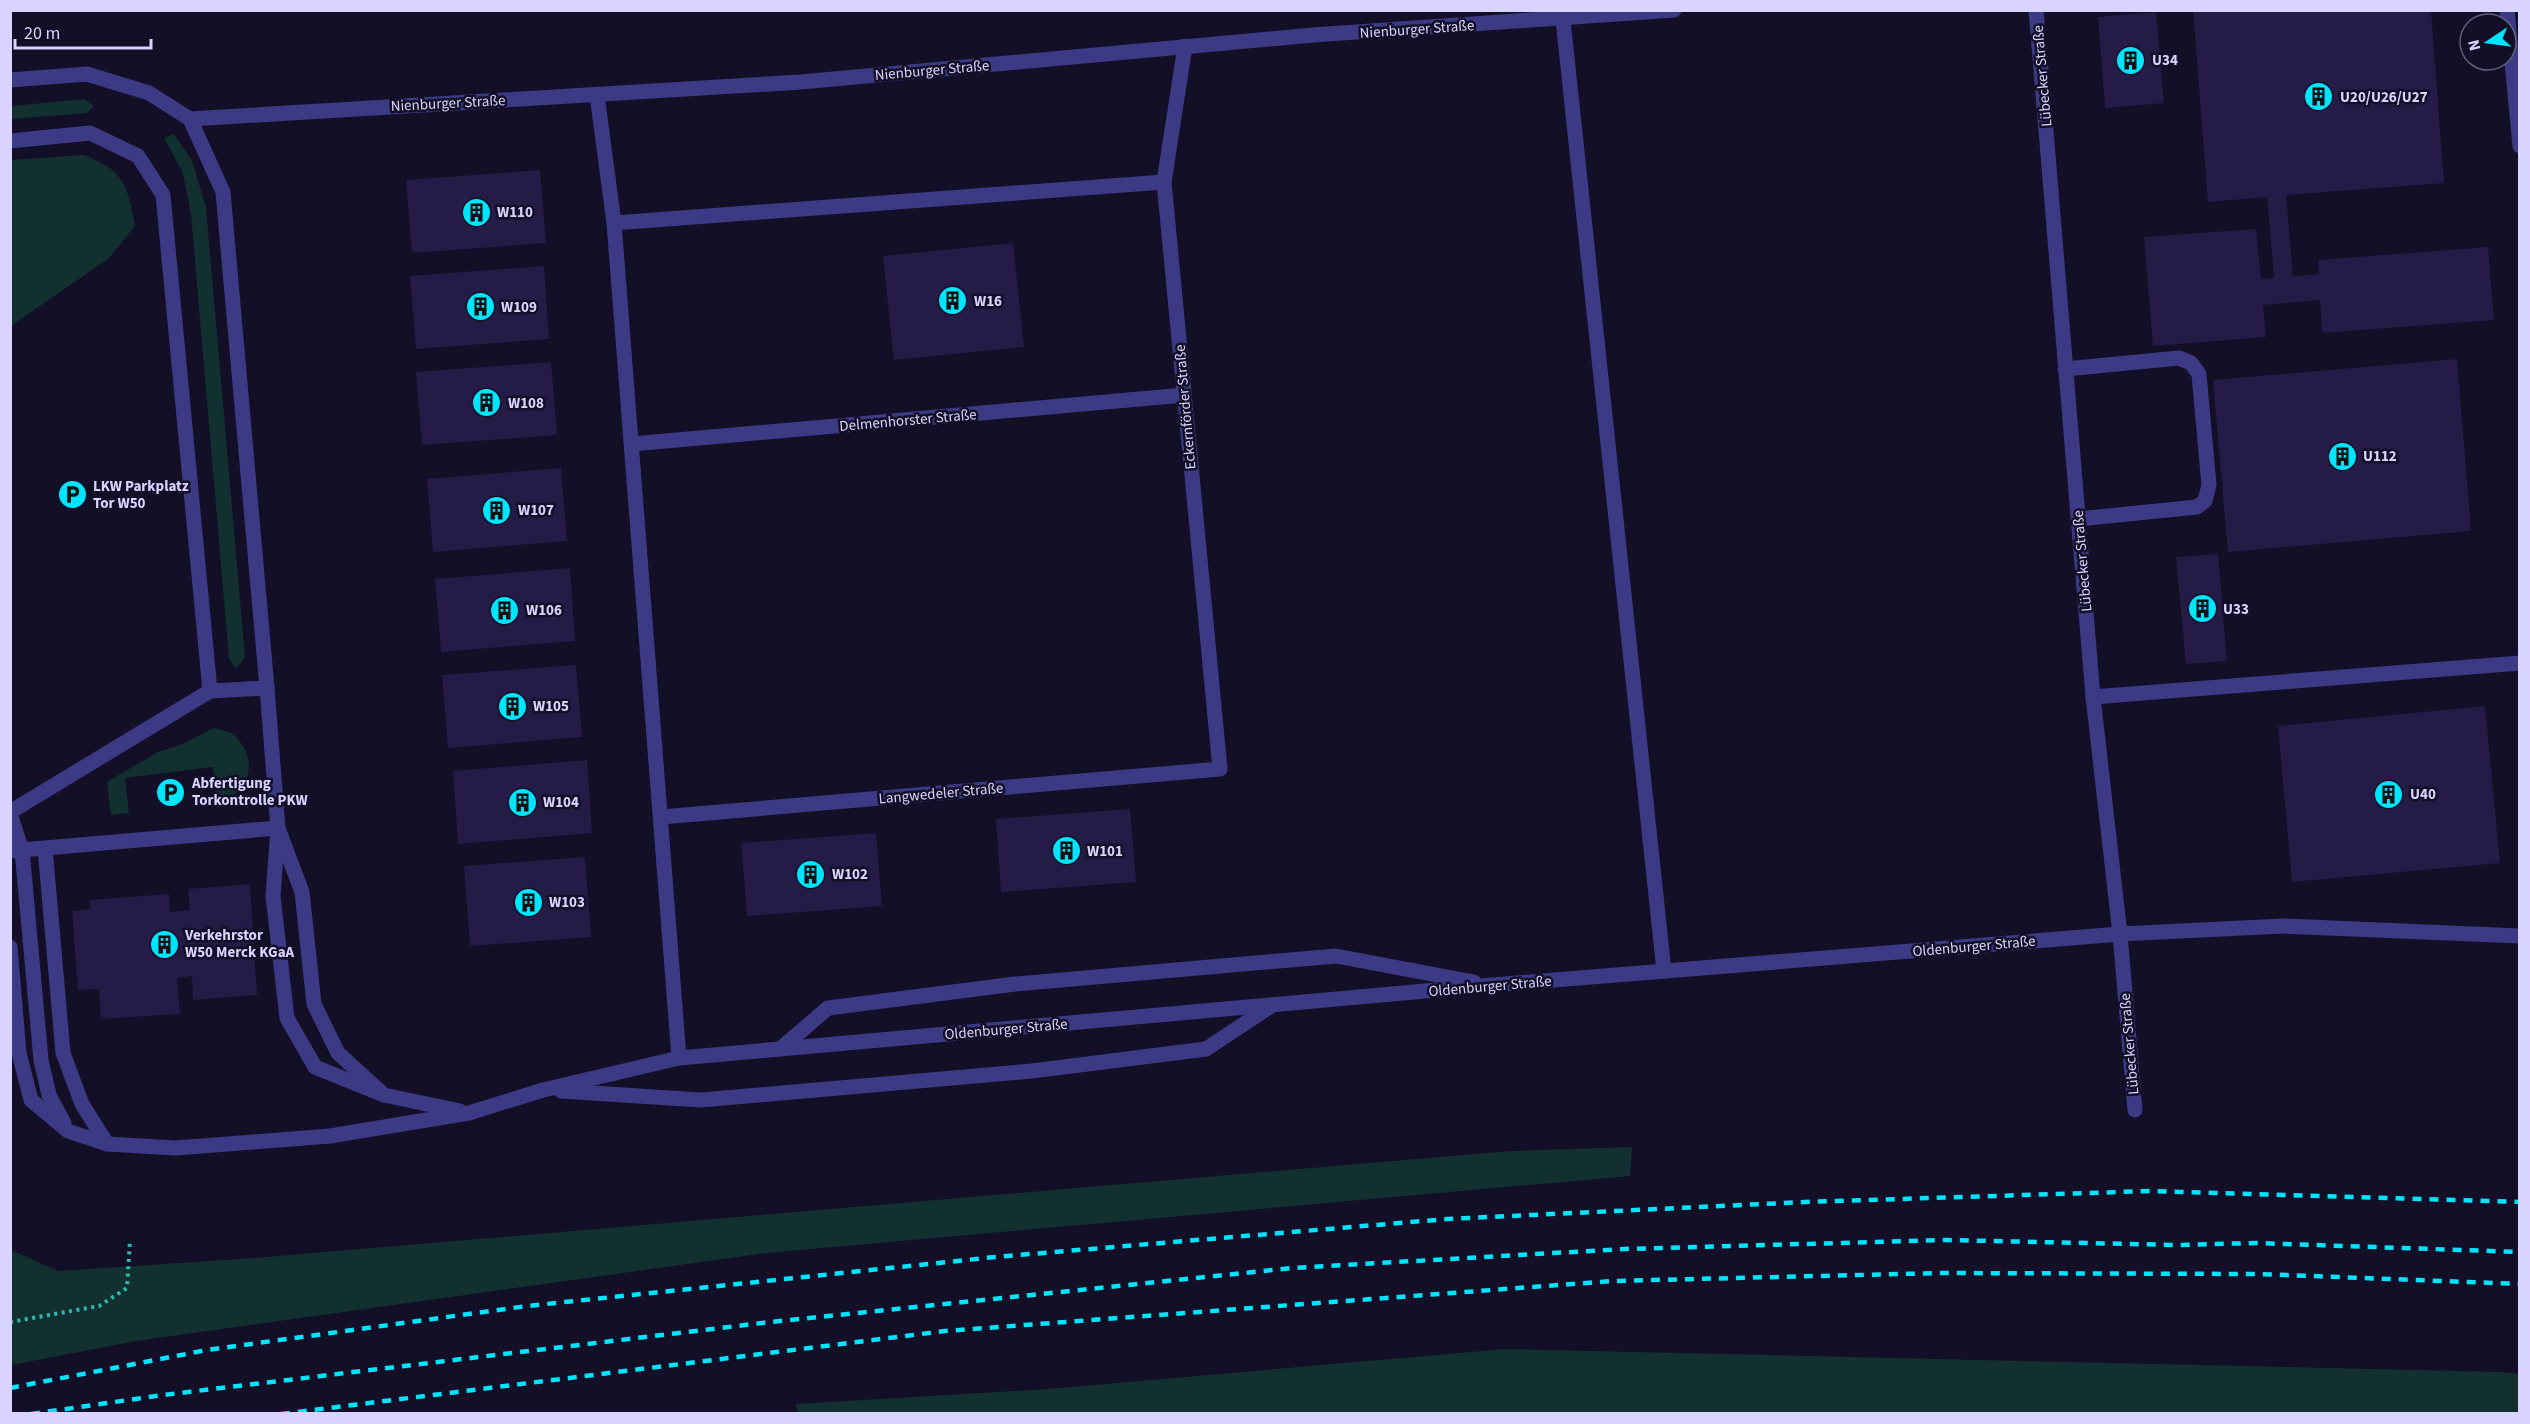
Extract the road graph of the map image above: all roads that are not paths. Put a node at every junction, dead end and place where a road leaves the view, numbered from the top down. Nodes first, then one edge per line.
1 (1674, 10) edge
2 (2036, 10) edge
3 (2507, 10) edge
4 (1563, 20) junction
5 (1185, 46) junction
6 (10, 80) edge
7 (597, 95) junction
8 (190, 119) junction
9 (10, 141) edge
10 (2520, 146) edge
11 (1164, 182) junction
12 (614, 223) junction
13 (2065, 369) junction
14 (1184, 395) junction
15 (632, 444) junction
16 (2078, 519) junction
17 (2520, 663) edge
18 (267, 688) junction
19 (210, 691) junction
20 (2093, 697) junction
21 (1220, 768) joint
22 (10, 813) edge
23 (661, 817) junction
24 (278, 828) junction
25 (45, 848) junction
26 (16, 850) edge
27 (2120, 934) junction
28 (2520, 936) edge
29 (10, 947) edge
30 (1664, 971) junction
31 (1492, 985) junction
32 (1273, 1005) junction
33 (780, 1049) junction
34 (679, 1058) junction
35 (543, 1090) junction
36 (384, 1095) junction
37 (2135, 1110) dead end
38 (469, 1113) junction
39 (68, 1131) junction
40 (107, 1144) junction

1 - 4 lane, Nienburger Straße
2 - 13 lane, Lübecker Straße
3 - 10 lane
4 - 5 lane, Nienburger Straße
4 - 30 lane
5 - 7 lane, Nienburger Straße
5 - 11 lane, Eckernförder Straße
6 - 8 lane
7 - 8 lane, Nienburger Straße
7 - 12 lane
8 - 18 lane
9 - 19 lane
11 - 12 lane
11 - 14 lane, Eckernförder Straße
12 - 15 lane
13 - 16 lane, Lübecker Straße
13 - 16 lane
14 - 15 lane, Delmenhorster Straße
14 - 21 lane, Eckernförder Straße
15 - 23 lane
16 - 20 lane, Lübecker Straße
17 - 20 lane
18 - 19 lane
18 - 24 lane
19 - 22 lane
20 - 27 lane, Lübecker Straße
21 - 23 lane, Langwedeler Straße
22 - 26 lane
23 - 34 lane
24 - 25 lane
24 - 36 lane
24 - 36 lane
25 - 26 lane
25 - 40 lane
26 - 39 lane
27 - 28 lane, Oldenburger Straße
27 - 30 lane, Oldenburger Straße
27 - 37 lane, Lübecker Straße
29 - 39 lane
30 - 31 lane, Oldenburger Straße
31 - 32 lane, Oldenburger Straße
31 - 33 lane
32 - 33 lane, Oldenburger Straße
32 - 35 lane
33 - 34 lane, Oldenburger Straße
34 - 35 lane, Oldenburger Straße
35 - 38 lane, Oldenburger Straße
36 - 38 lane
38 - 40 lane, Oldenburger Straße
39 - 40 lane, Oldenburger Straße

